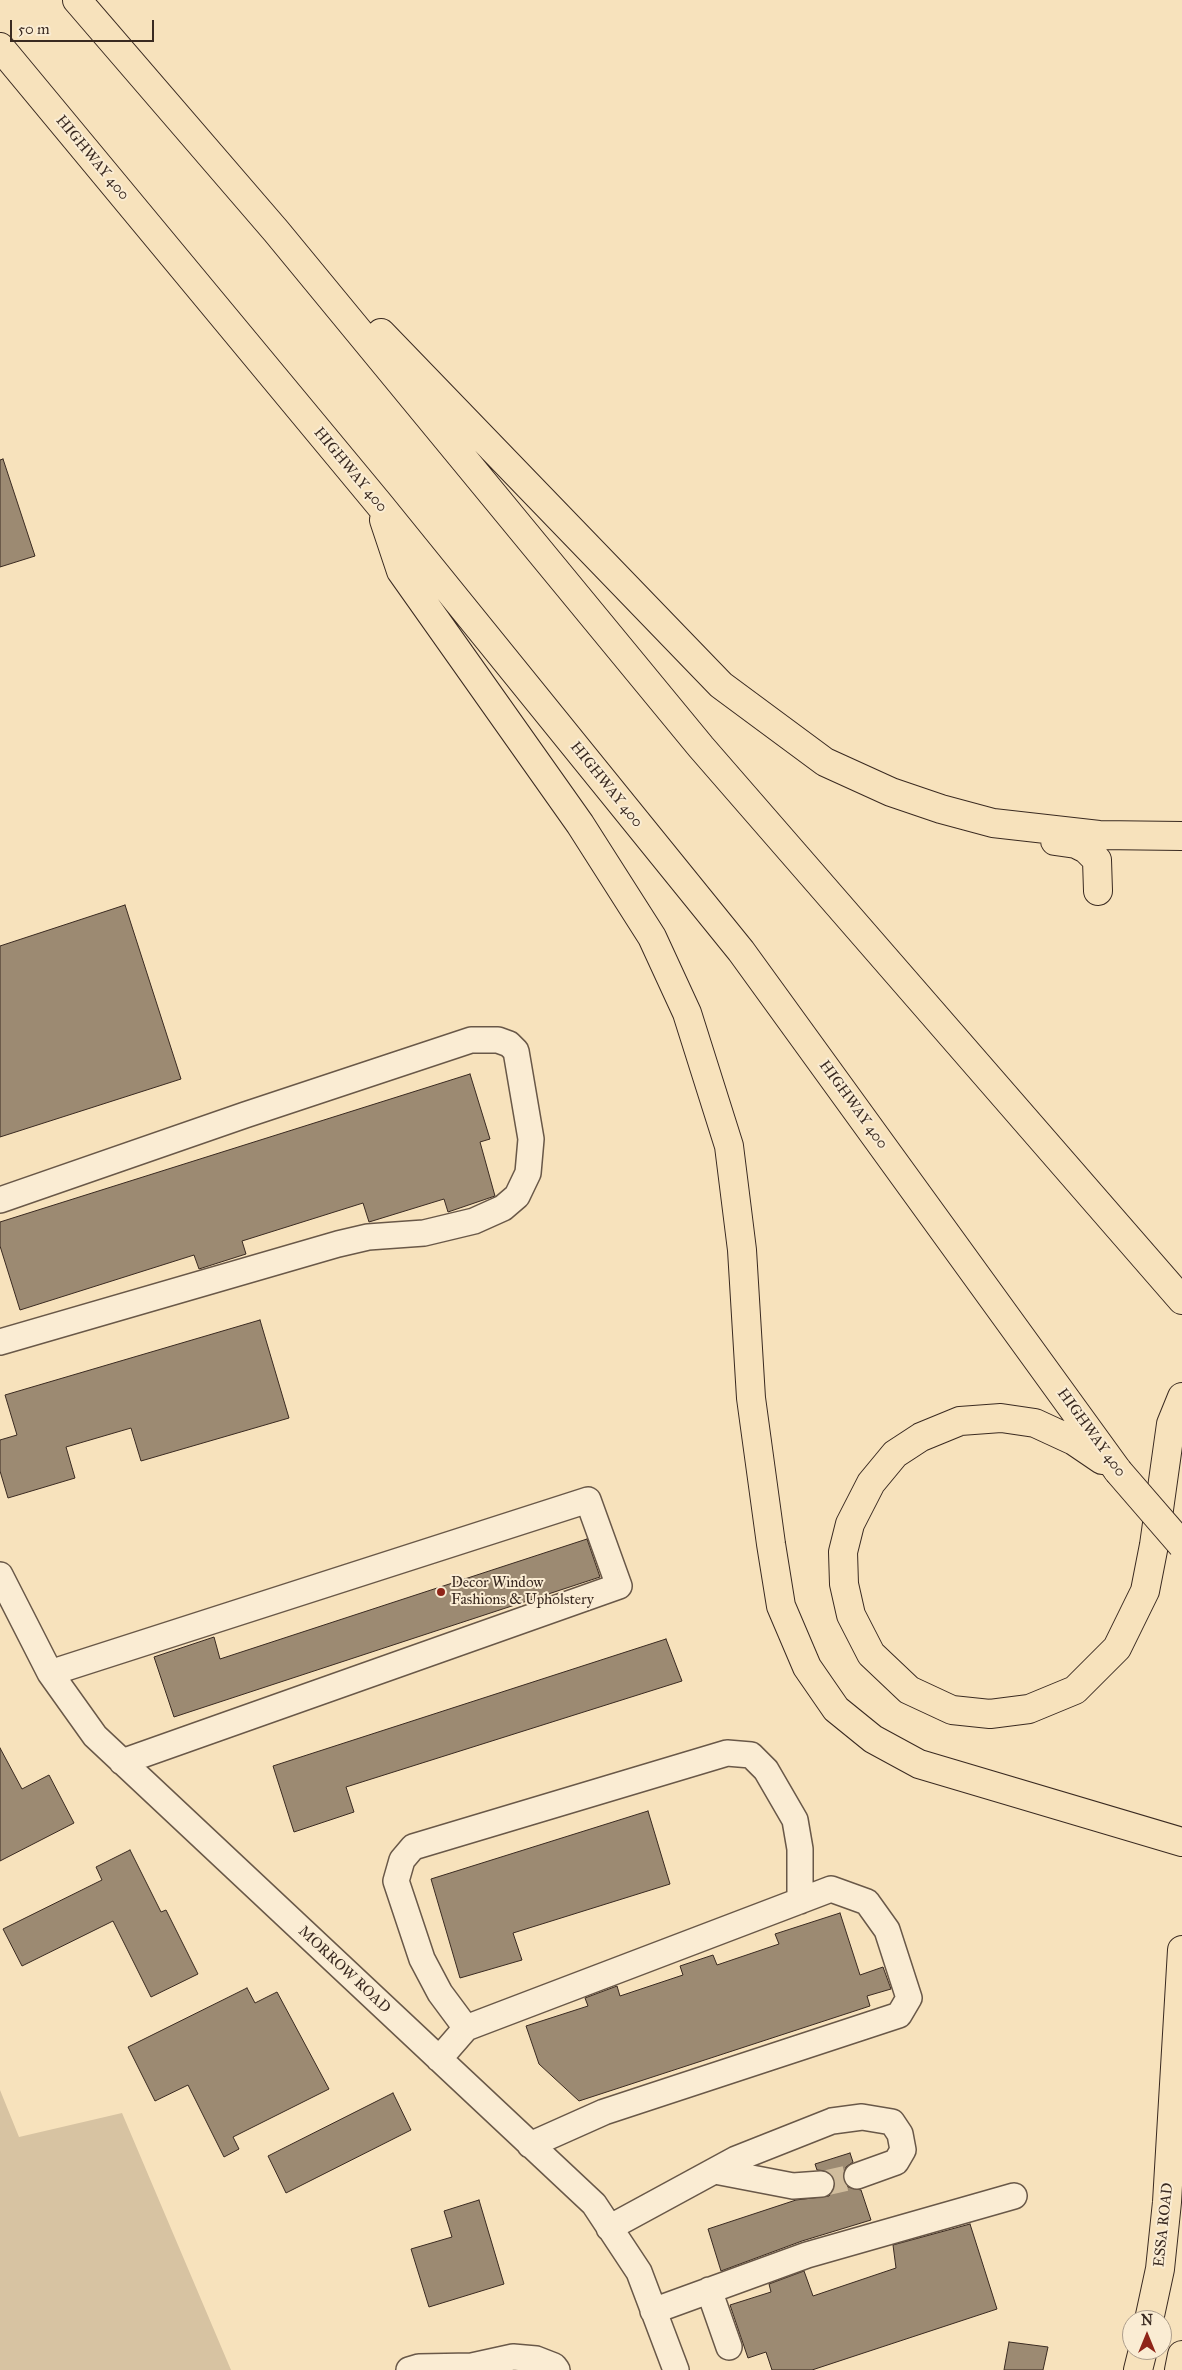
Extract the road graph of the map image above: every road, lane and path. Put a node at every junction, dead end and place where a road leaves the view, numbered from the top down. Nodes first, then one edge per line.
1 (77, 0) edge
2 (0, 47) edge
3 (276, 231) junction
4 (379, 504) junction
5 (993, 823) junction
6 (1182, 836) edge
7 (1098, 891) dead end
8 (0, 1200) edge
9 (1182, 1300) edge
10 (0, 1342) edge
11 (1182, 1397) edge
12 (1118, 1471) junction
13 (1182, 1546) edge
14 (0, 1575) edge
15 (50, 1673) junction
16 (122, 1762) junction
17 (1182, 1842) edge
18 (800, 1901) junction
19 (1182, 1950) edge
20 (466, 2028) junction
21 (439, 2059) junction
22 (530, 2145) junction
23 (715, 2171) junction
24 (857, 2176) tunnel mouth
25 (821, 2184) tunnel mouth
26 (1014, 2196) dead end
27 (609, 2228) junction
28 (709, 2290) junction
29 (653, 2310) junction
30 (1151, 2310) edge
31 (729, 2347) dead end
32 (1182, 2354) edge
33 (472, 2368) edge
34 (409, 2370) edge
35 (557, 2370) edge
36 (676, 2370) edge
37 (1179, 2370) edge

1 - 3 main road
2 - 4 main road, HIGHWAY 400
3 - 5 main road
3 - 9 main road
4 - 12 main road, HIGHWAY 400
4 - 17 main road
5 - 6 main road
5 - 7 main road
8 - 10 street
11 - 12 main road
12 - 13 main road, HIGHWAY 400, bridge
14 - 15 street, MORROW ROAD
15 - 16 street, MORROW ROAD
15 - 16 street
16 - 21 street, MORROW ROAD
18 - 20 street
18 - 20 street
18 - 22 street
19 - 30 main road, ESSA ROAD
20 - 21 street
21 - 22 street, MORROW ROAD
22 - 27 street, MORROW ROAD
23 - 24 street
23 - 25 street
23 - 27 street
26 - 28 street
27 - 29 street, MORROW ROAD
28 - 29 street
28 - 31 street
29 - 36 street, MORROW ROAD
32 - 37 main road
33 - 34 street
33 - 35 street

